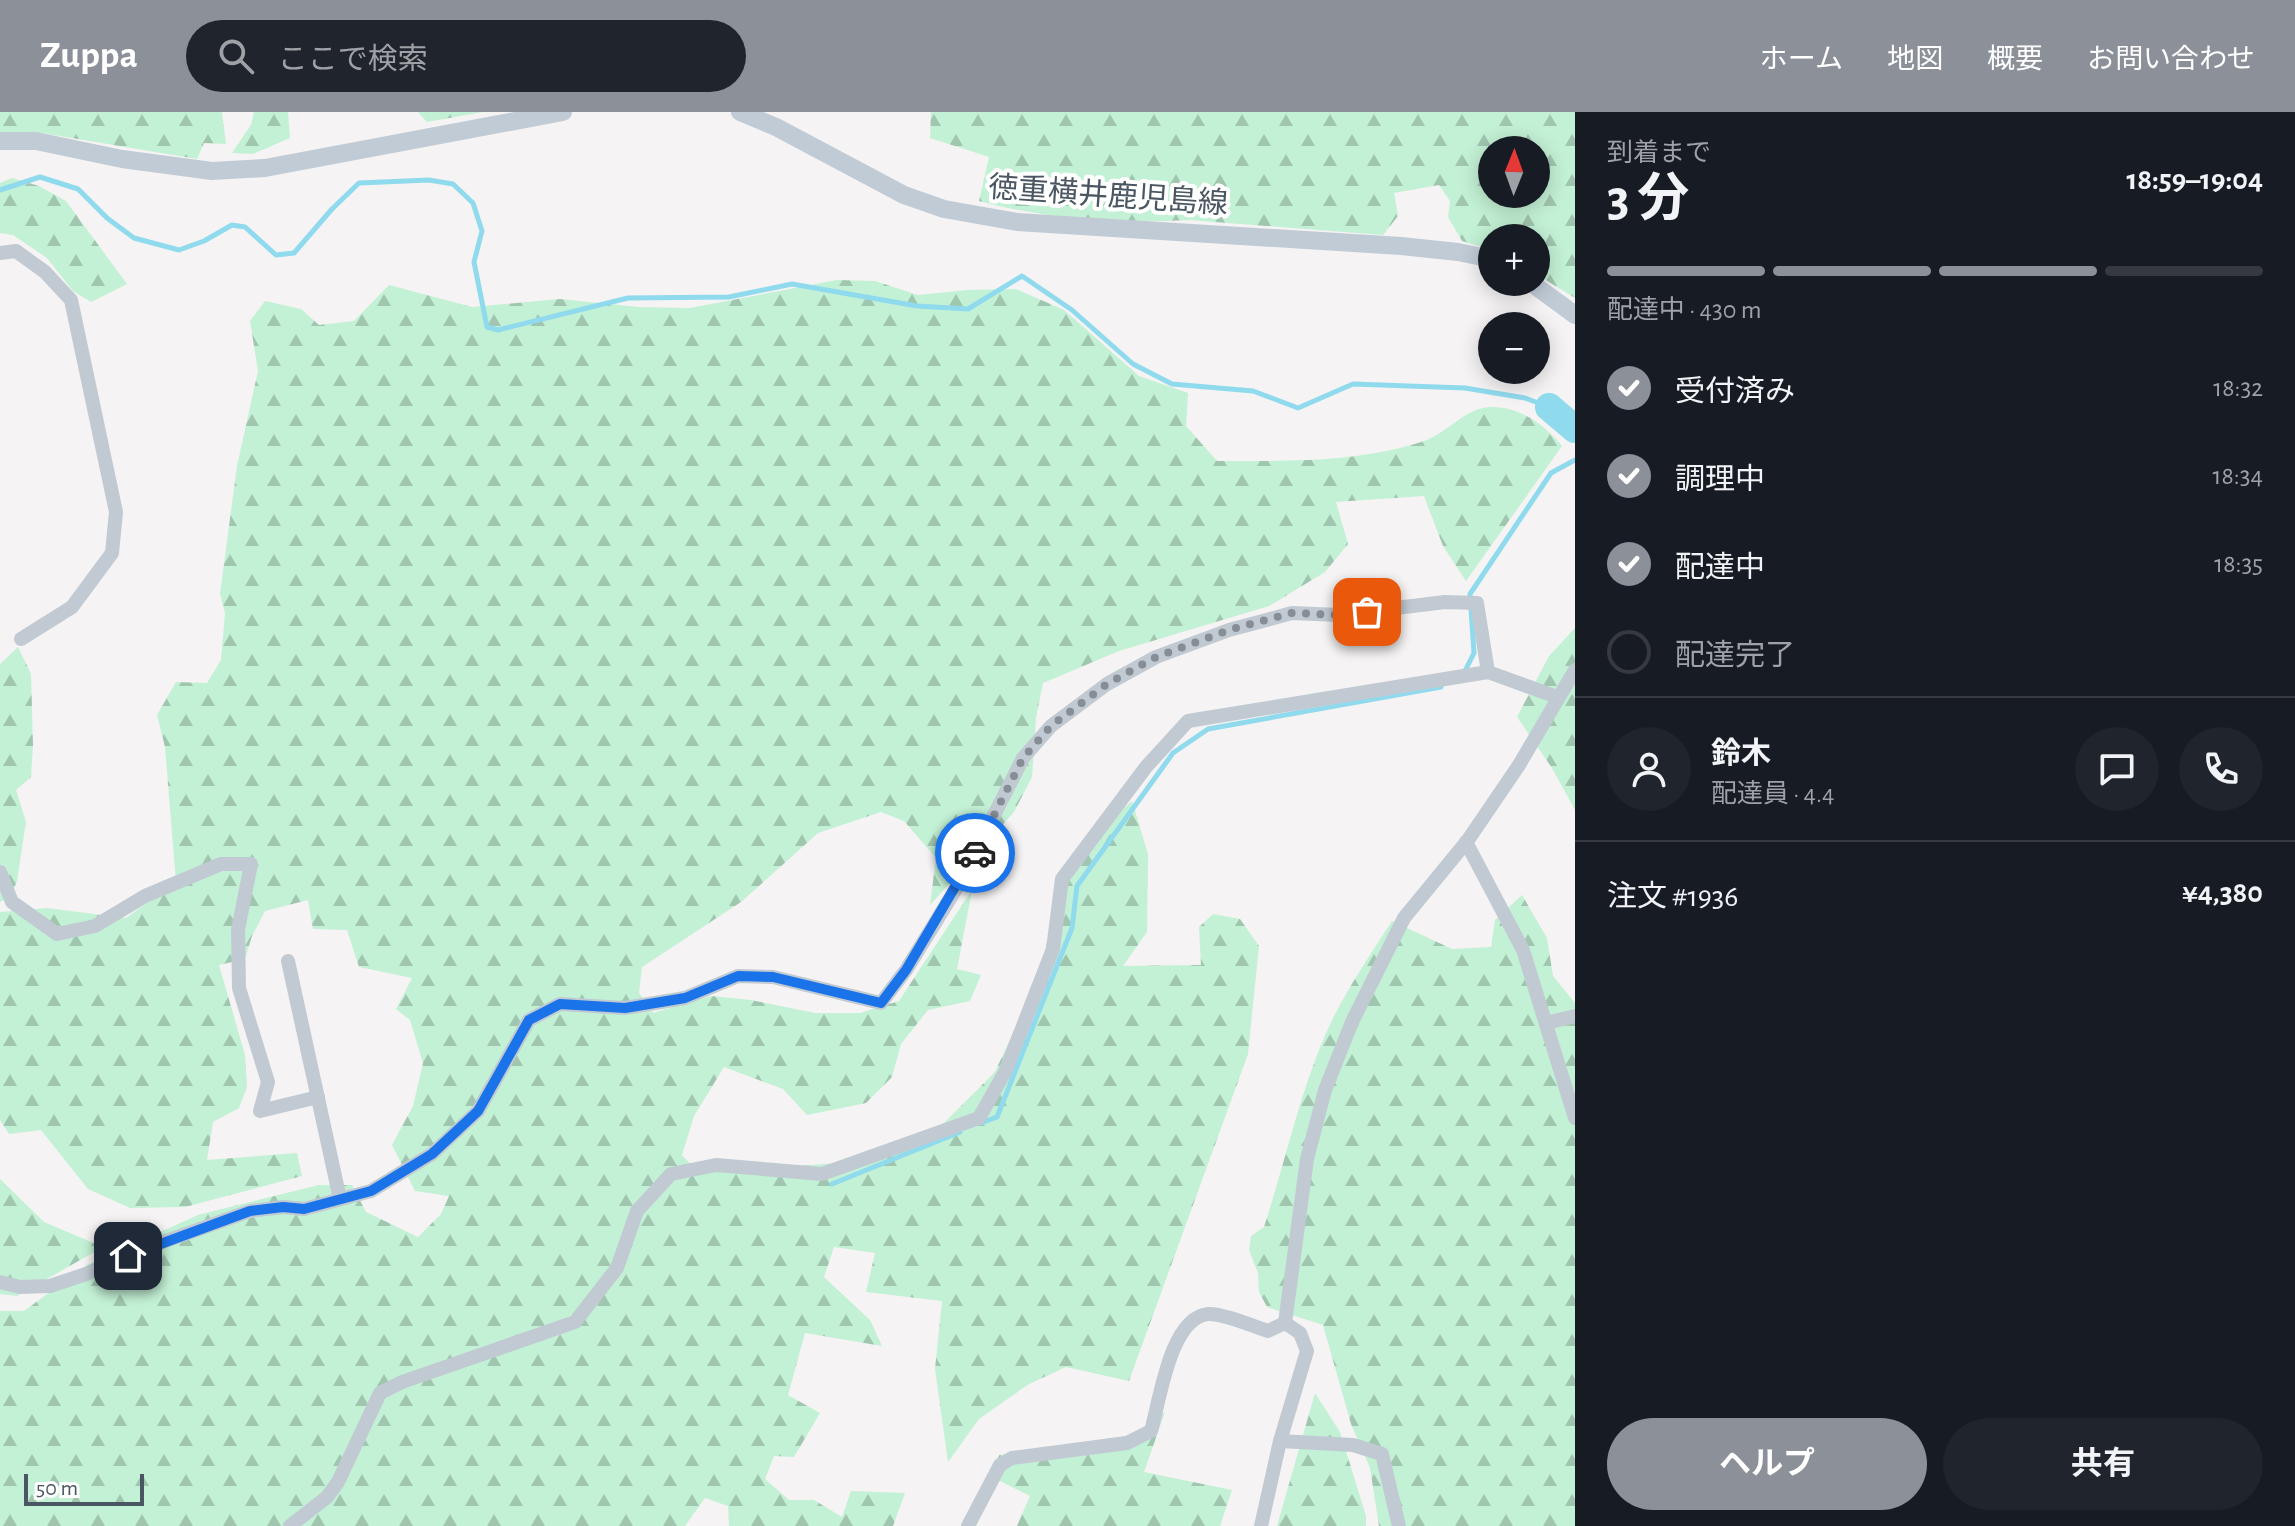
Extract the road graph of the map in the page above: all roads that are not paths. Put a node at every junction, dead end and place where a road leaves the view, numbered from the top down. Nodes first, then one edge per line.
1 (563, 112) edge
2 (740, 112) edge
3 (0, 141) edge
4 (0, 253) edge
5 (1478, 256) edge
6 (1549, 296) edge
7 (1575, 315) edge
8 (21, 639) dead end
9 (1575, 670) edge
10 (1488, 672) junction
11 (1557, 697) junction
12 (1466, 842) junction
13 (0, 872) edge
14 (288, 961) dead end
15 (1575, 1016) edge
16 (1546, 1023) junction
17 (318, 1097) junction
18 (1575, 1118) edge
19 (340, 1199) junction
20 (0, 1282) edge
21 (1285, 1323) junction
22 (1280, 1441) junction
23 (290, 1526) edge
24 (968, 1526) edge
25 (1261, 1526) edge
26 (1399, 1526) edge

1 - 3 main road
2 - 5 main road, 徳重横井鹿児島線
4 - 8 street
6 - 7 main road
9 - 11 street
10 - 11 street
10 - 19 street
10 - 23 street
11 - 12 street
12 - 16 street
12 - 21 street
13 - 17 street
14 - 17 street
15 - 16 street
16 - 18 street
17 - 19 street
19 - 20 street
21 - 22 street
21 - 24 street
22 - 25 street
22 - 26 street

